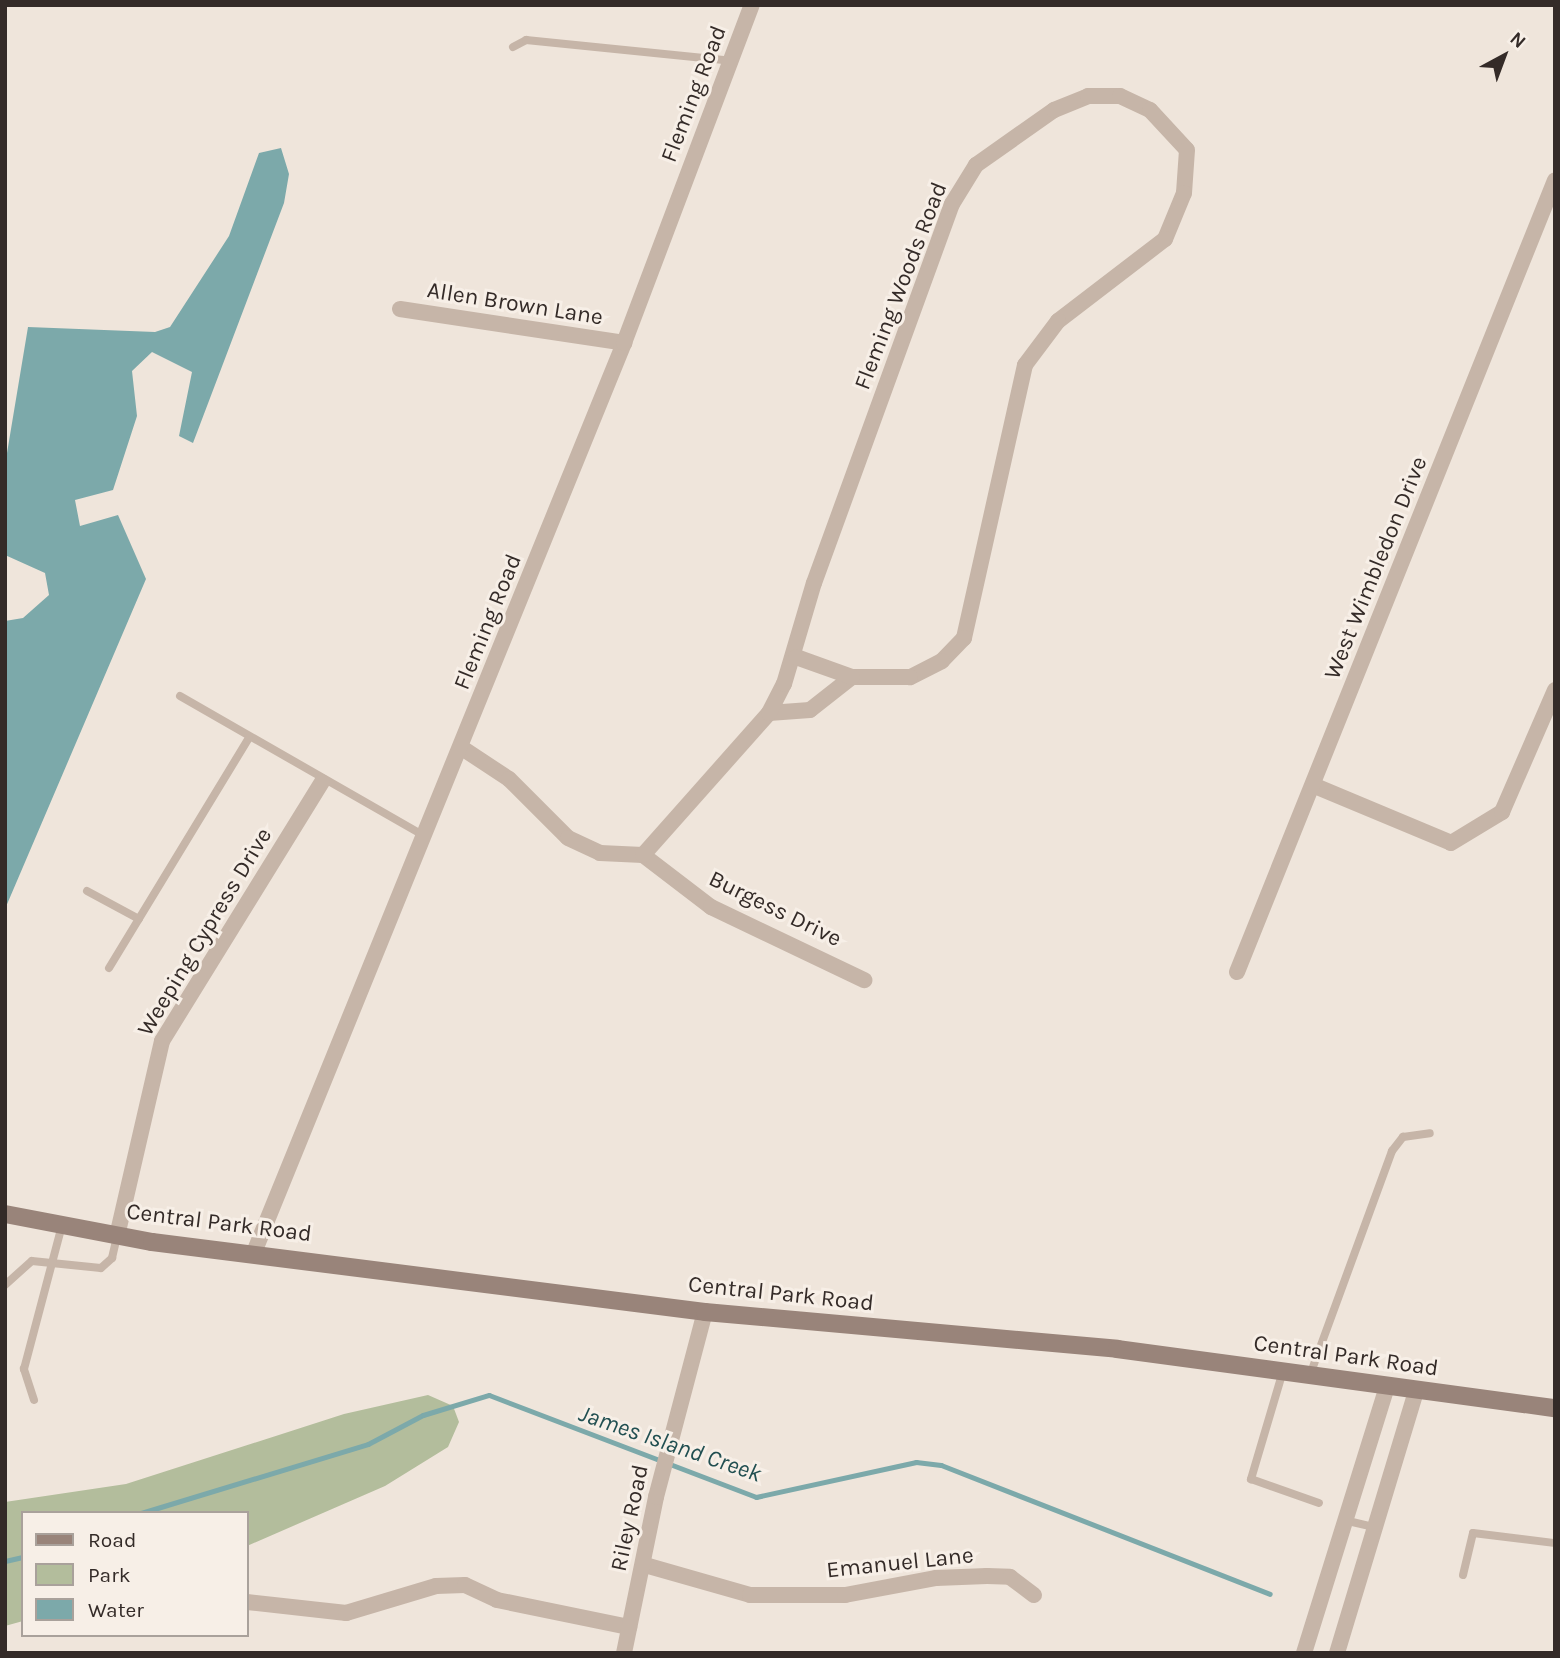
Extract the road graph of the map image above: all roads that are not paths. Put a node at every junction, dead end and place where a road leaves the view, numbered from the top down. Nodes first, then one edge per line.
1 (752, 5) edge
2 (513, 47) dead end
3 (731, 61) junction
4 (1555, 180) edge
5 (400, 309) dead end
6 (624, 343) junction
7 (796, 657) junction
8 (852, 677) junction
9 (1555, 690) edge
10 (180, 696) dead end
11 (769, 713) junction
12 (249, 738) junction
13 (462, 748) junction
14 (322, 782) junction
15 (1315, 786) junction
16 (425, 837) junction
17 (643, 855) junction
18 (87, 891) dead end
19 (139, 919) junction
20 (109, 968) dead end
21 (1237, 972) dead end
22 (864, 980) dead end
23 (1430, 1133) dead end
24 (5, 1214) edge
25 (62, 1224) junction
26 (117, 1236) junction
27 (255, 1250) junction
28 (53, 1259) junction
29 (5, 1285) edge
30 (705, 1312) junction
31 (1283, 1371) junction
32 (1310, 1375) junction
33 (1387, 1387) junction
34 (1416, 1392) junction
35 (34, 1400) dead end
36 (1555, 1408) edge
37 (1319, 1503) dead end
38 (1348, 1521) junction
39 (1375, 1527) junction
40 (1555, 1543) edge
41 (645, 1565) junction
42 (1463, 1575) dead end
43 (1034, 1595) dead end
44 (248, 1602) edge
45 (629, 1627) junction
46 (624, 1653) edge
47 (1304, 1653) edge
48 (1337, 1653) edge

1 - 3 street, Fleming Road
2 - 3 lane
3 - 6 street, Fleming Road
4 - 15 street, West Wimbledon Drive
5 - 6 street, Allen Brown Lane
6 - 13 street, Fleming Road
7 - 8 street, Fleming Woods Road
7 - 8 street, Fleming Woods Road
7 - 11 street, Fleming Woods Road
8 - 11 street
9 - 15 street
10 - 12 lane
11 - 17 street, Fleming Woods Road
12 - 14 lane
12 - 19 lane
13 - 16 street, Fleming Road
13 - 17 street
14 - 16 lane
14 - 26 street, Weeping Cypress Drive
15 - 21 street, West Wimbledon Drive
16 - 27 street, Fleming Road
17 - 22 street, Burgess Drive
18 - 19 lane
19 - 20 lane
23 - 32 lane
24 - 25 street, Central Park Road
25 - 26 street, Central Park Road
25 - 28 lane
26 - 27 street, Central Park Road
26 - 28 lane
27 - 30 street, Central Park Road
28 - 29 lane
28 - 35 lane
30 - 31 street, Central Park Road
30 - 41 street, Riley Road
31 - 32 street, Central Park Road
31 - 37 lane
32 - 33 street, Central Park Road
33 - 34 street, Central Park Road
33 - 38 street
34 - 36 street, Central Park Road
34 - 39 street
38 - 39 lane
38 - 47 street
39 - 48 street
40 - 42 lane
41 - 43 street, Emanuel Lane
41 - 45 street, Riley Road
44 - 45 street
45 - 46 street, Riley Road

